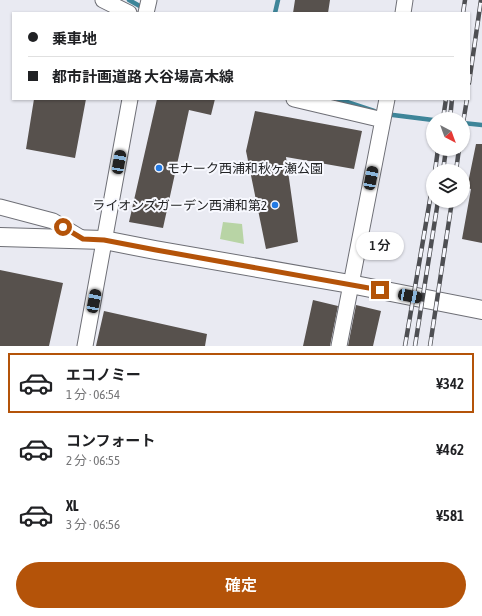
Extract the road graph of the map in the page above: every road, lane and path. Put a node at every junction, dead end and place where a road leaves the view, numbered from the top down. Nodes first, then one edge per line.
1 (103, 0) edge
2 (149, 0) edge
3 (405, 0) edge
4 (127, 12) edge
5 (146, 12) edge
6 (402, 12) edge
7 (130, 100) edge
8 (298, 100) edge
9 (387, 100) edge
10 (383, 120) junction
11 (0, 207) edge
12 (0, 237) edge
13 (83, 239) junction
14 (104, 240) junction
15 (350, 284) junction
16 (482, 310) edge
17 (85, 346) edge
18 (339, 346) edge

1 - 4 street
2 - 5 street
3 - 6 street
7 - 14 street
8 - 10 street
9 - 10 street
10 - 15 street
11 - 13 street
12 - 13 street
13 - 14 street
14 - 15 street
14 - 17 street
15 - 16 street
15 - 18 street

